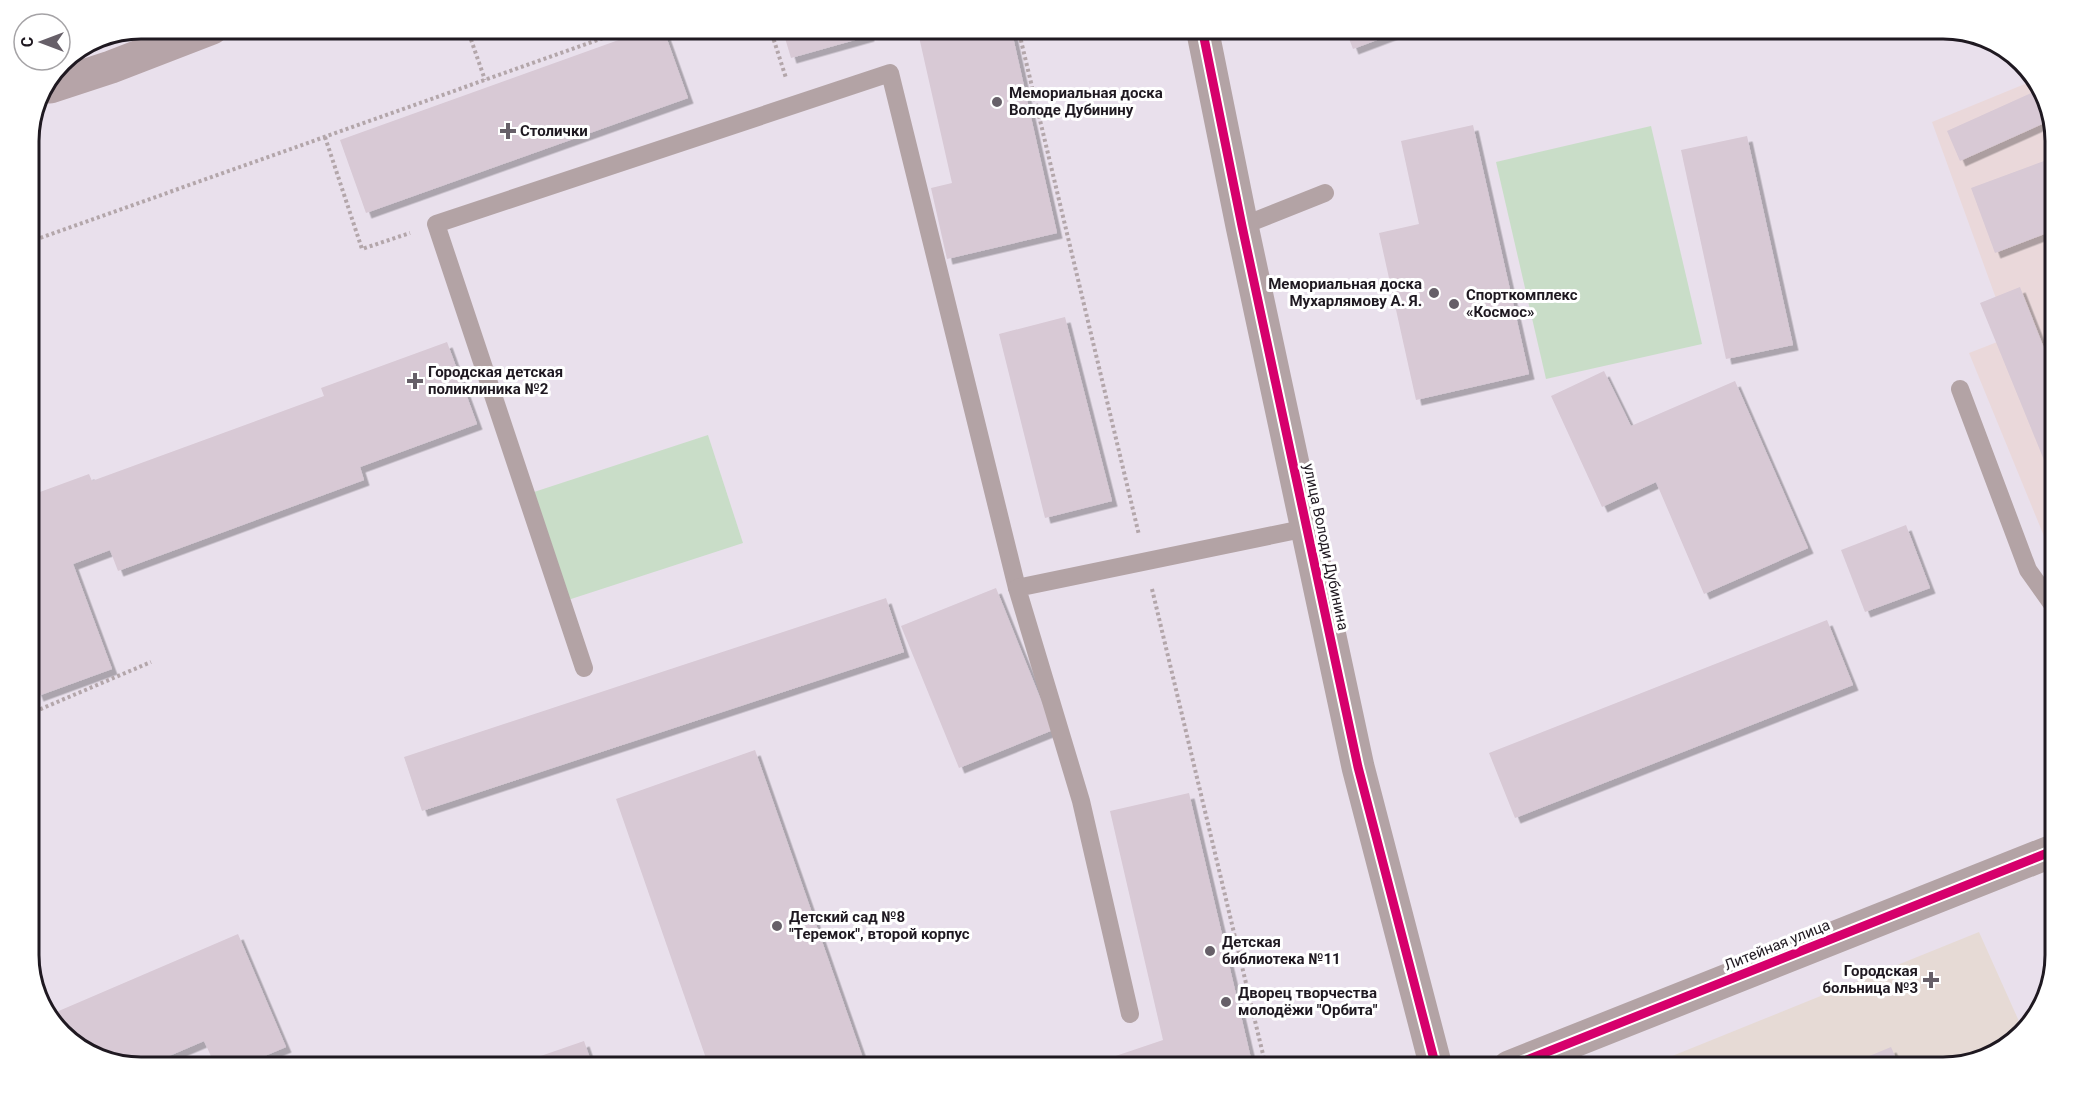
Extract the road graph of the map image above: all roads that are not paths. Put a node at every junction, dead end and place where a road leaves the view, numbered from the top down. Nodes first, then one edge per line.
1 (175, 39) edge
2 (1204, 39) edge
3 (55, 85) edge
4 (1325, 193) dead end
5 (1242, 226) junction
6 (1960, 389) dead end
7 (1307, 528) junction
8 (1017, 588) junction
9 (2045, 594) edge
10 (584, 668) dead end
11 (2045, 854) edge
12 (1130, 1014) dead end
13 (1433, 1057) edge
14 (1537, 1057) edge

1 - 3 main road
2 - 5 street, улица Володи Дубинина
4 - 5 lane
5 - 7 street, улица Володи Дубинина
6 - 9 lane
7 - 8 lane
7 - 13 street, улица Володи Дубинина
8 - 10 lane
8 - 12 lane
11 - 14 street, Литейная улица

